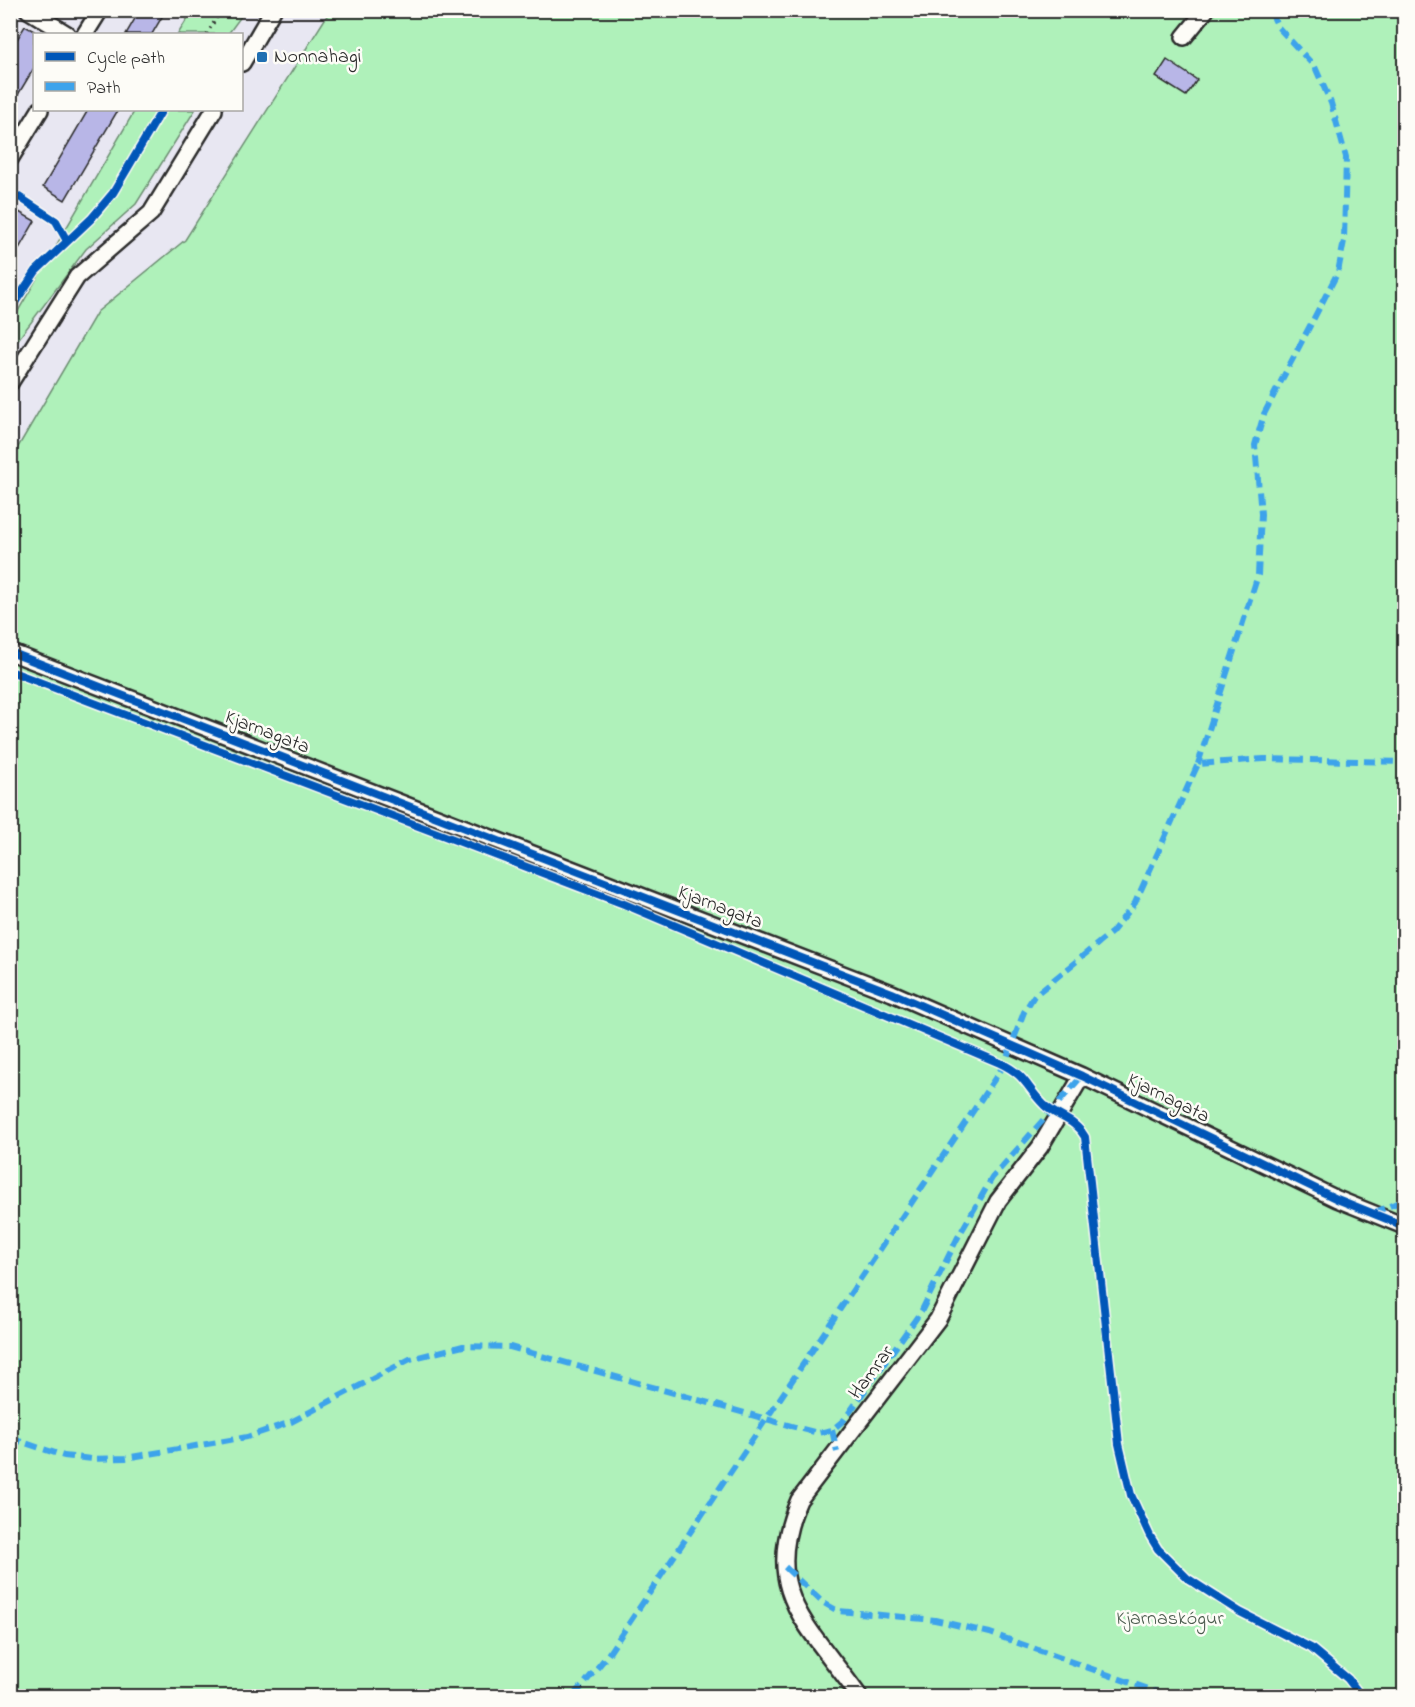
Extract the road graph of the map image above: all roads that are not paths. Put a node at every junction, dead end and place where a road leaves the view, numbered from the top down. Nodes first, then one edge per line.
1 (28, 10) edge
2 (99, 10) edge
3 (273, 10) edge
4 (1206, 10) edge
5 (65, 33) edge
6 (86, 33) edge
7 (1184, 37) dead end
8 (243, 61) edge
9 (39, 111) edge
10 (213, 111) edge
11 (10, 159) edge
12 (12, 375) edge
13 (10, 652) edge
14 (1082, 1076) junction
15 (1404, 1226) edge
16 (859, 1696) edge

1 - 5 street
2 - 6 street
3 - 8 street
4 - 7 street
9 - 11 street
10 - 12 street
13 - 14 street, Kjarnagata
14 - 15 street, Kjarnagata
14 - 16 street, Hamrar

